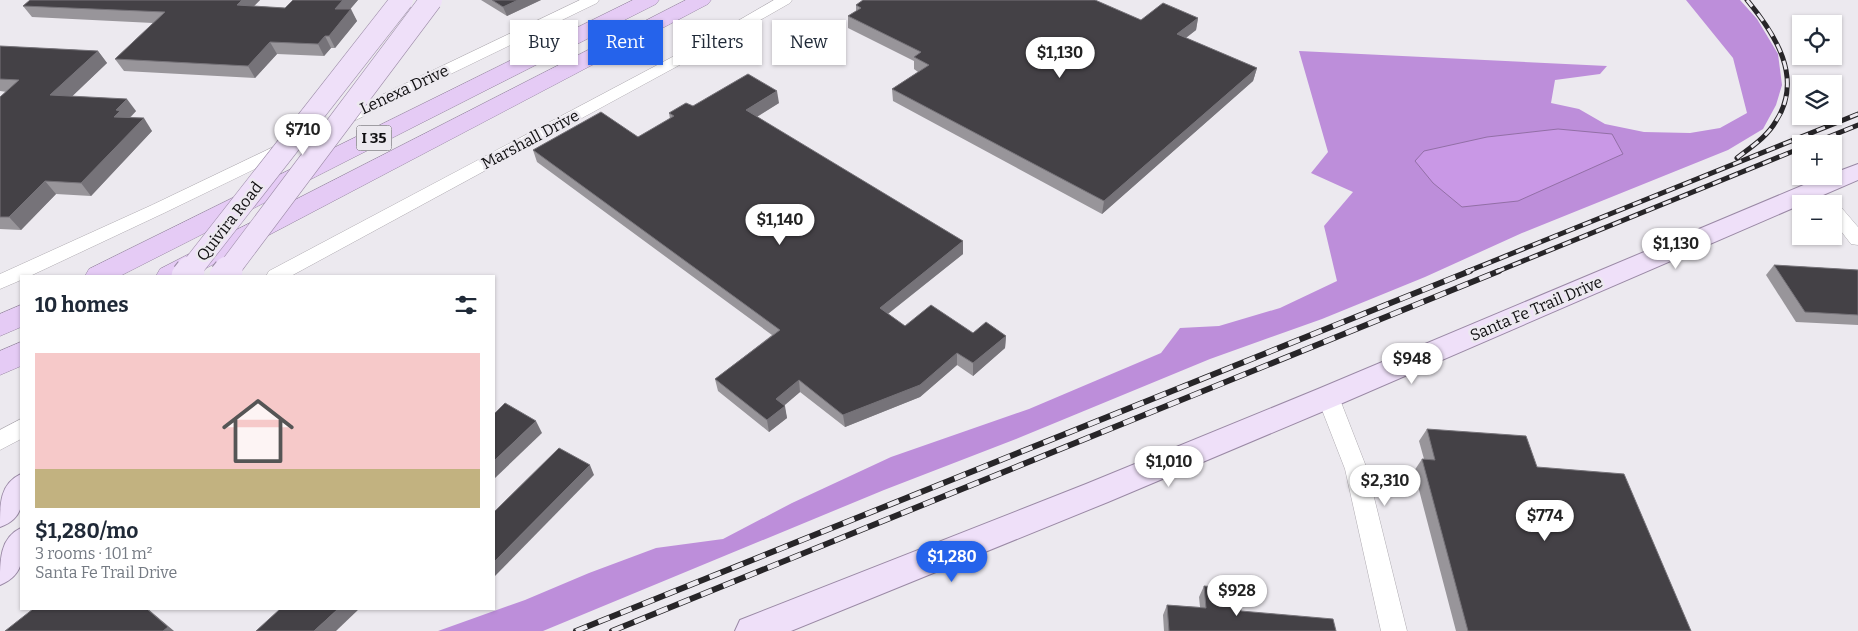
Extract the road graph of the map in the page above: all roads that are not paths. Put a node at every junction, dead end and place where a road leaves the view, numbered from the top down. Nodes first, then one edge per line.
1 (402, 0) edge
2 (431, 0) edge
3 (592, 0) edge
4 (649, 0) edge
5 (701, 0) edge
6 (784, 0) edge
7 (1858, 171) edge
8 (1823, 195) edge
9 (1792, 208) edge
10 (1842, 220) edge
11 (1858, 239) edge
12 (100, 275) edge
13 (171, 275) edge
14 (187, 275) edge
15 (225, 275) edge
16 (278, 275) edge
17 (0, 282) edge
18 (20, 315) edge
19 (0, 325) edge
20 (20, 354) edge
21 (0, 364) edge
22 (1328, 397) junction
23 (20, 429) edge
24 (0, 441) edge
25 (20, 488) edge
26 (0, 514) edge
27 (992, 536) junction
28 (20, 543) edge
29 (0, 570) edge
30 (752, 631) edge
31 (802, 631) edge
32 (1394, 631) edge

1 - 14 main road, Quivira Road, bridge
2 - 15 main road, Quivira Road, bridge
3 - 17 street, Lenexa Drive
4 - 12 highway, I 35
5 - 13 highway, I 35
6 - 16 street, Marshall Drive
7 - 8 main road, Santa Fe Trail Drive
9 - 22 main road, Santa Fe Trail Drive
10 - 11 street
18 - 19 highway
20 - 21 highway
22 - 27 main road, Santa Fe Trail Drive
22 - 32 street
23 - 24 street
25 - 26 main road
27 - 30 main road, Santa Fe Trail Drive
27 - 31 main road, Santa Fe Trail Drive
28 - 29 main road

